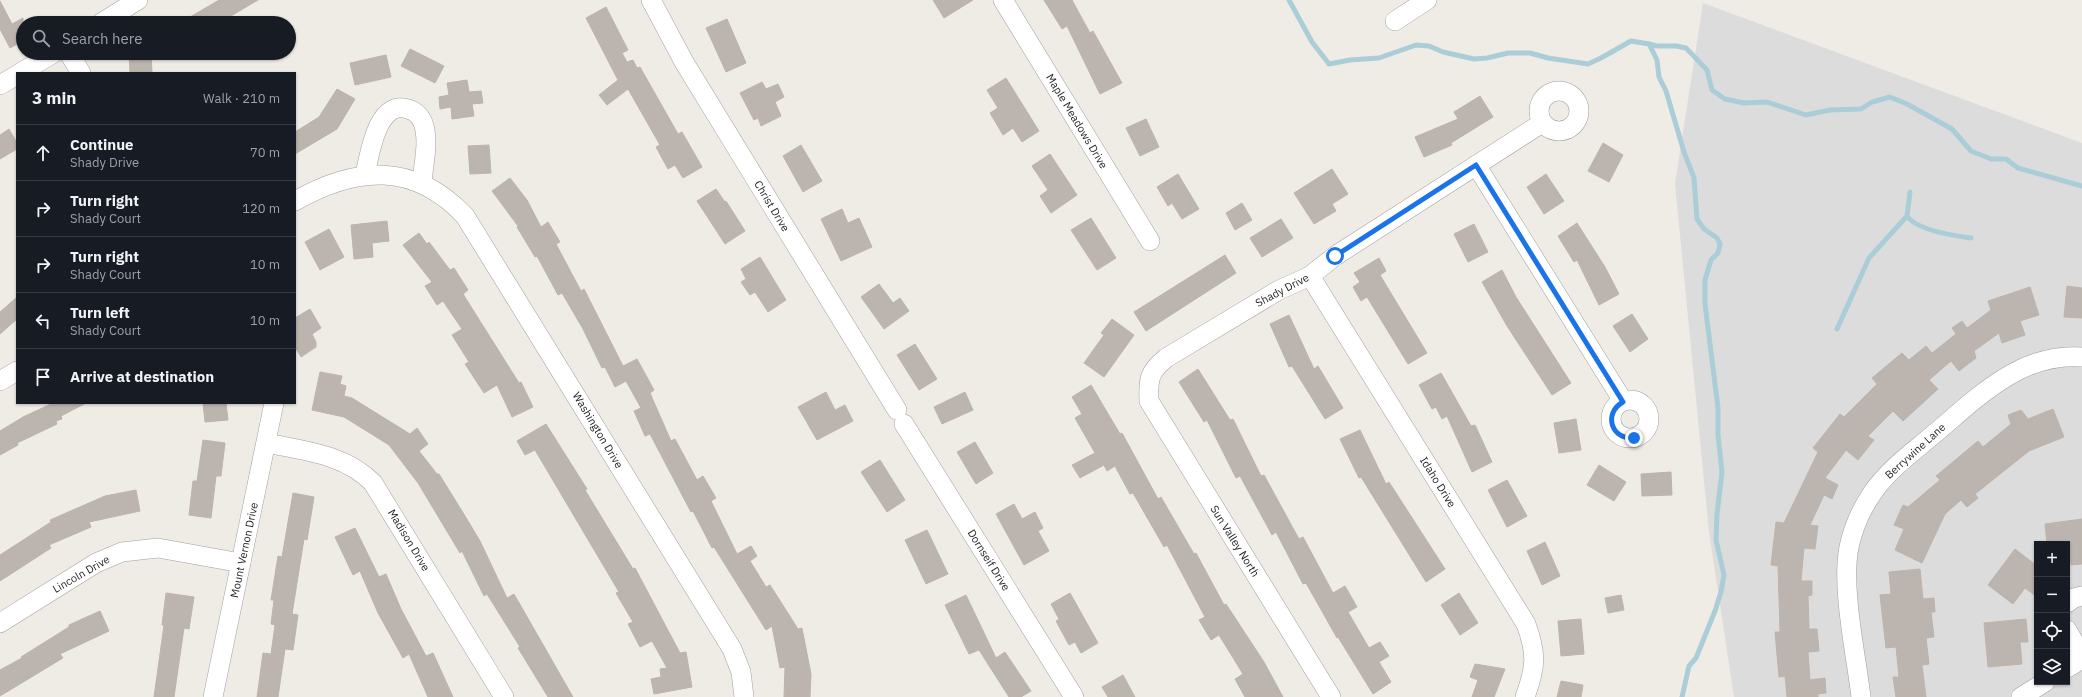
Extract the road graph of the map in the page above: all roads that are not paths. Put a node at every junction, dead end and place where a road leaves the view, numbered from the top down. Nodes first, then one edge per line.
1 (138, 0) edge
2 (651, 0) edge
3 (1003, 0) edge
4 (1427, 0) edge
5 (113, 16) edge
6 (1395, 22) dead end
7 (42, 60) edge
8 (73, 60) edge
9 (22, 72) edge
10 (80, 72) edge
11 (16, 76) edge
12 (0, 85) edge
13 (1542, 123) dead end
14 (1476, 165) junction
15 (365, 174) junction
16 (422, 184) junction
17 (296, 201) edge
18 (1150, 241) dead end
19 (1310, 276) junction
20 (2082, 357) edge
21 (16, 372) edge
22 (0, 381) edge
23 (1148, 383) joint
24 (1623, 402) dead end
25 (274, 404) edge
26 (900, 417) joint
27 (267, 443) junction
28 (241, 563) junction
29 (2082, 596) edge
30 (2070, 601) edge
31 (0, 623) edge
32 (2070, 635) edge
33 (2082, 656) edge
34 (2082, 659) edge
35 (2070, 666) edge
36 (2040, 685) edge
37 (213, 697) edge
38 (504, 697) edge
39 (744, 697) edge
40 (1074, 697) edge
41 (1331, 697) edge
42 (1526, 697) edge
43 (1861, 697) edge
44 (2021, 697) edge

1 - 5 street
2 - 26 street, Christ Drive
3 - 18 street, Maple Meadows Drive
4 - 6 street
7 - 9 street
8 - 10 street
11 - 12 street
13 - 14 street, Shady Drive
14 - 19 street, Shady Drive
14 - 24 street
15 - 16 street, Washington Drive
15 - 16 street
15 - 17 street
16 - 39 street, Washington Drive
19 - 23 street, Shady Drive
19 - 42 street, Idaho Drive
20 - 43 street, Berrywine Lane
21 - 22 street
23 - 41 street, Sun Valley North
25 - 27 street, Mount Vernon Drive
26 - 40 street, Dornseif Drive
27 - 28 street, Mount Vernon Drive
27 - 38 street, Madison Drive
28 - 31 street, Lincoln Drive
28 - 37 street, Mount Vernon Drive
29 - 30 street
32 - 33 street
34 - 35 street
36 - 44 street

